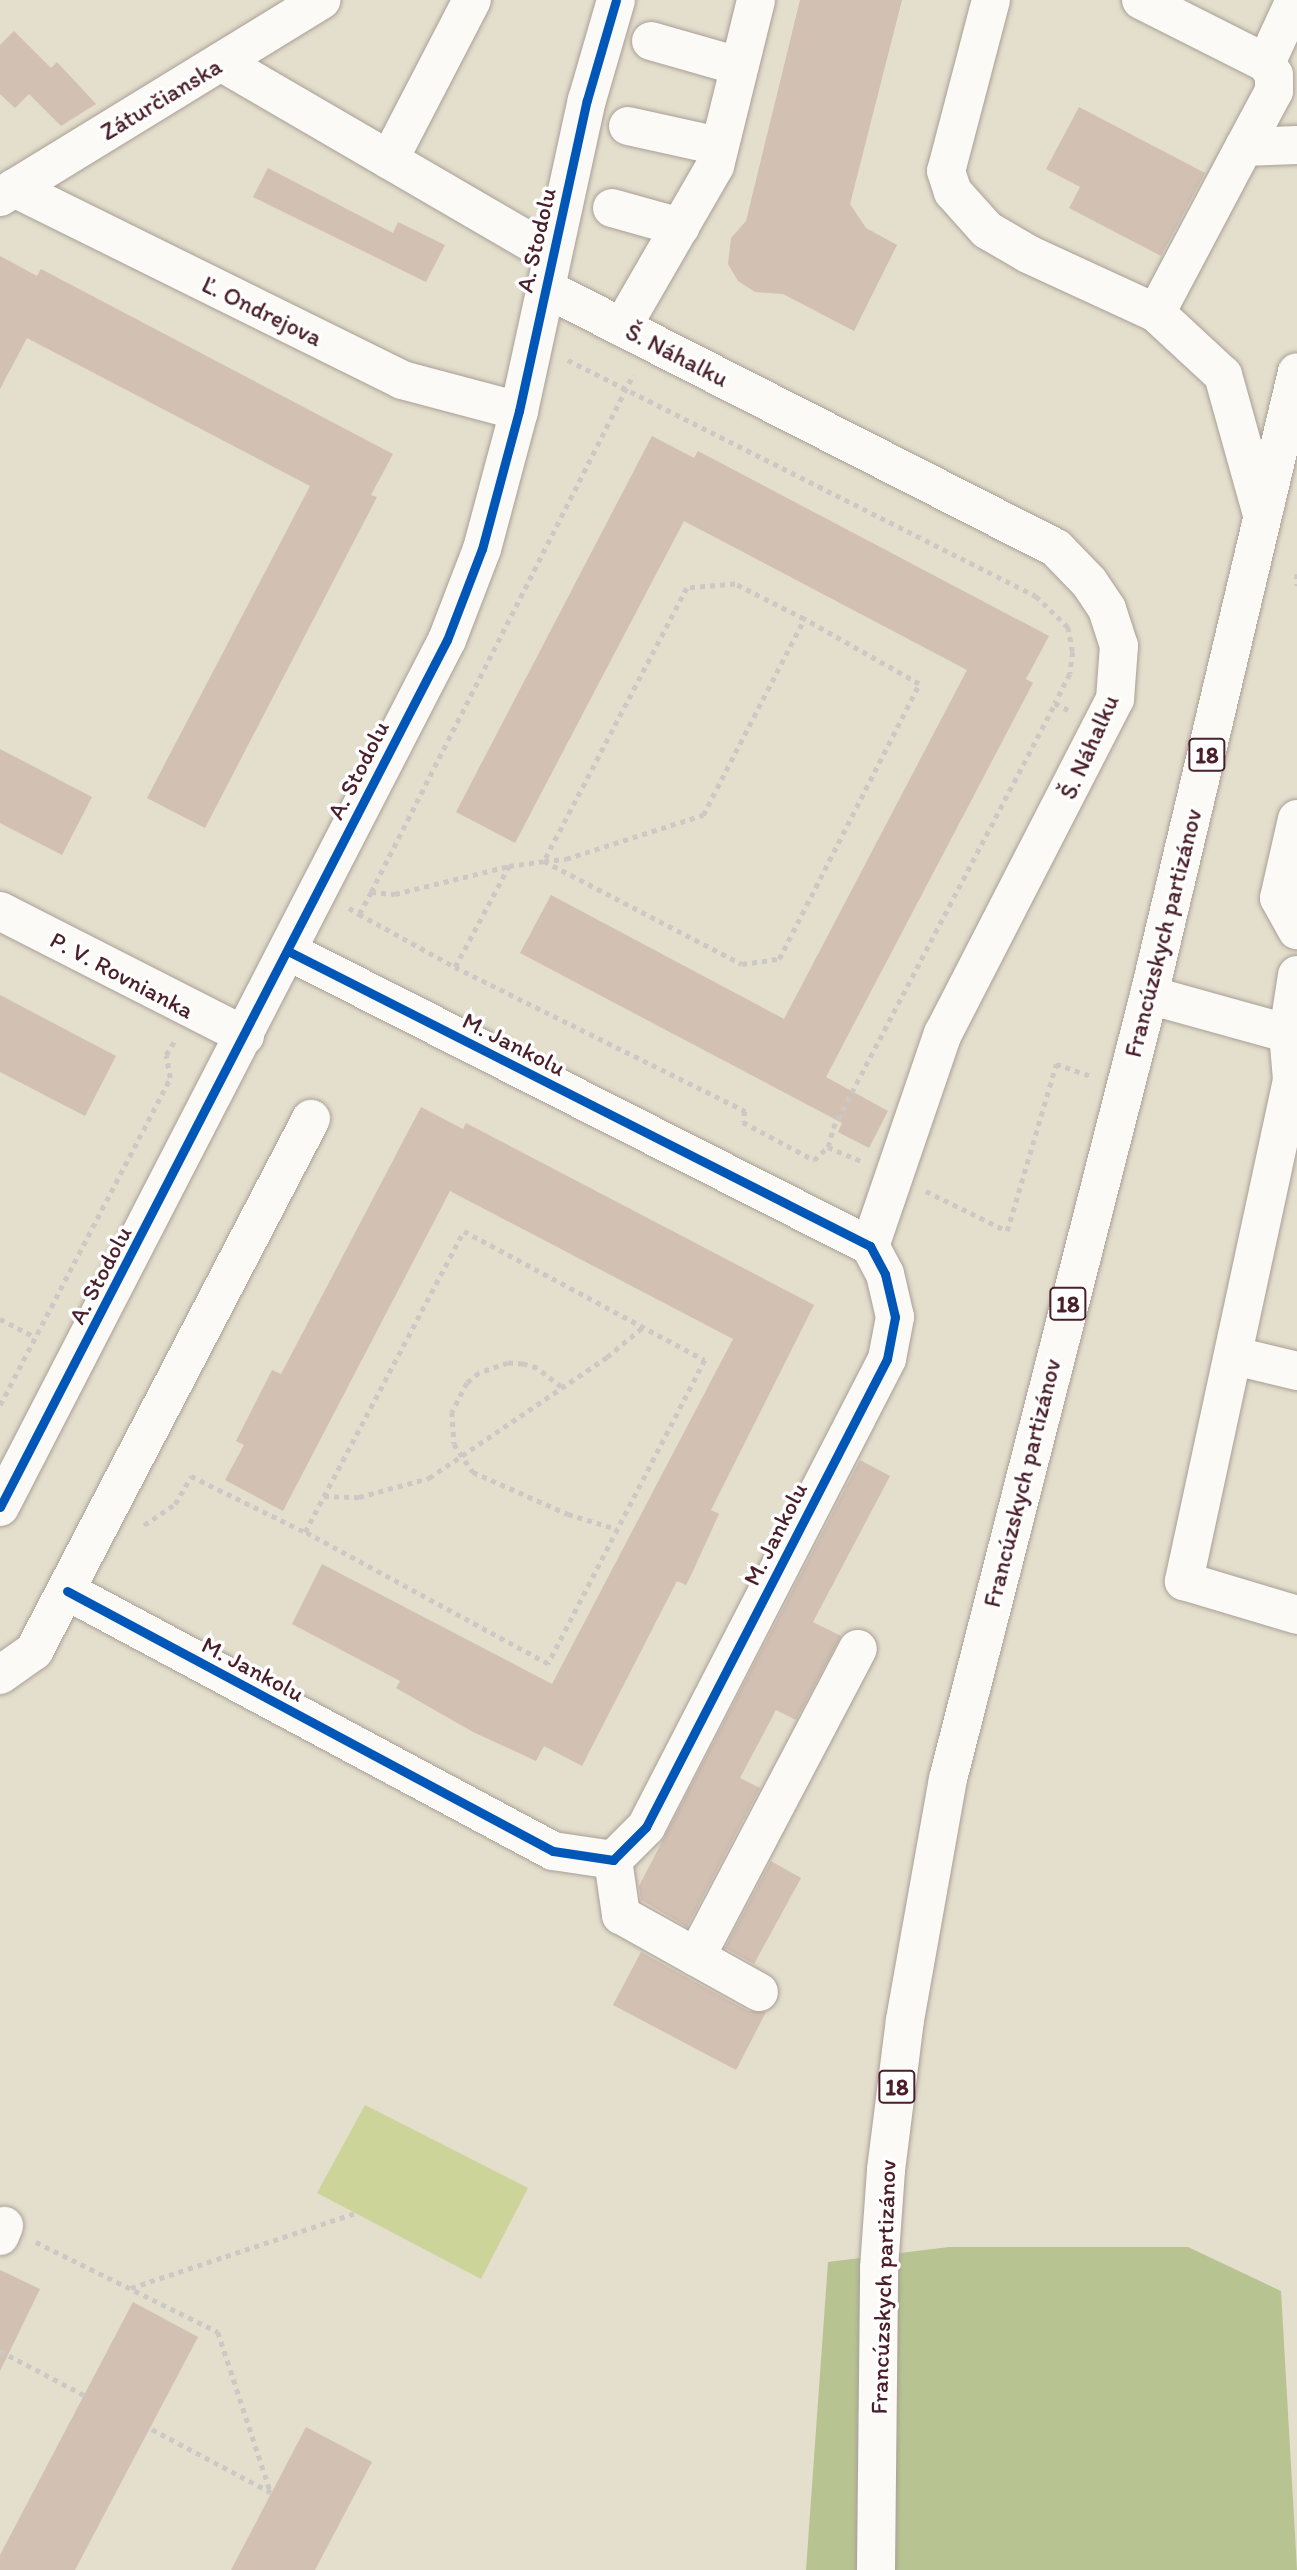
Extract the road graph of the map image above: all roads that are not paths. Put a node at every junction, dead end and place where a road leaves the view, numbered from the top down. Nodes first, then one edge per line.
1 (321, 0) edge
2 (472, 0) edge
3 (756, 0) edge
4 (991, 0) edge
5 (1142, 0) edge
6 (1289, 3) edge
7 (604, 6) edge
8 (651, 41) dead end
9 (221, 62) junction
10 (1266, 63) junction
11 (739, 66) junction
12 (628, 126) dead end
13 (719, 145) junction
14 (1297, 145) edge
15 (1244, 147) junction
16 (388, 160) junction
17 (7, 193) edge
18 (612, 208) dead end
19 (680, 227) junction
20 (549, 272) junction
21 (1156, 313) junction
22 (637, 334) junction
23 (1297, 372) edge
24 (519, 411) junction
25 (1262, 515) junction
26 (1297, 819) edge
27 (0, 911) edge
28 (1297, 930) edge
29 (288, 951) junction
30 (1297, 975) edge
31 (1149, 995) junction
32 (1292, 1035) edge
33 (245, 1036) junction
34 (312, 1119) dead end
35 (870, 1247) junction
36 (1234, 1356) junction
37 (1297, 1371) edge
38 (0, 1507) edge
39 (66, 1591) junction
40 (1297, 1615) edge
41 (858, 1649) dead end
42 (0, 1675) edge
43 (613, 1860) junction
44 (696, 1956) junction
45 (760, 1992) dead end
46 (876, 2570) edge

1 - 9 street, Záturčianska
2 - 16 street
3 - 11 street
4 - 21 street
5 - 10 street
6 - 10 street
7 - 20 street, A. Stodolu
8 - 11 street
9 - 16 street, Š. Náhalku
9 - 17 street, Záturčianska
10 - 15 street
11 - 13 street
12 - 13 street
13 - 19 street
14 - 15 street
15 - 21 street
16 - 20 street, Š. Náhalku
17 - 24 street, Ľ. Ondrejova
18 - 19 street
19 - 22 street
20 - 22 street, Š. Náhalku
20 - 24 street, A. Stodolu
21 - 25 street
22 - 35 street, Š. Náhalku
23 - 25 street, Francúzskych partizánov / 18
24 - 29 street, A. Stodolu
25 - 31 street, Francúzskych partizánov / 18
26 - 28 street
27 - 33 street, P. V. Rovnianka
29 - 33 street, A. Stodolu
29 - 35 street, M. Jankolu
30 - 32 street
31 - 32 street
31 - 46 street, Francúzskych partizánov / 18
32 - 36 street
33 - 38 street, A. Stodolu
34 - 39 street
35 - 43 street, M. Jankolu
36 - 37 street
36 - 40 street
39 - 42 street
39 - 43 street, M. Jankolu
41 - 44 street
43 - 44 street
44 - 45 street

